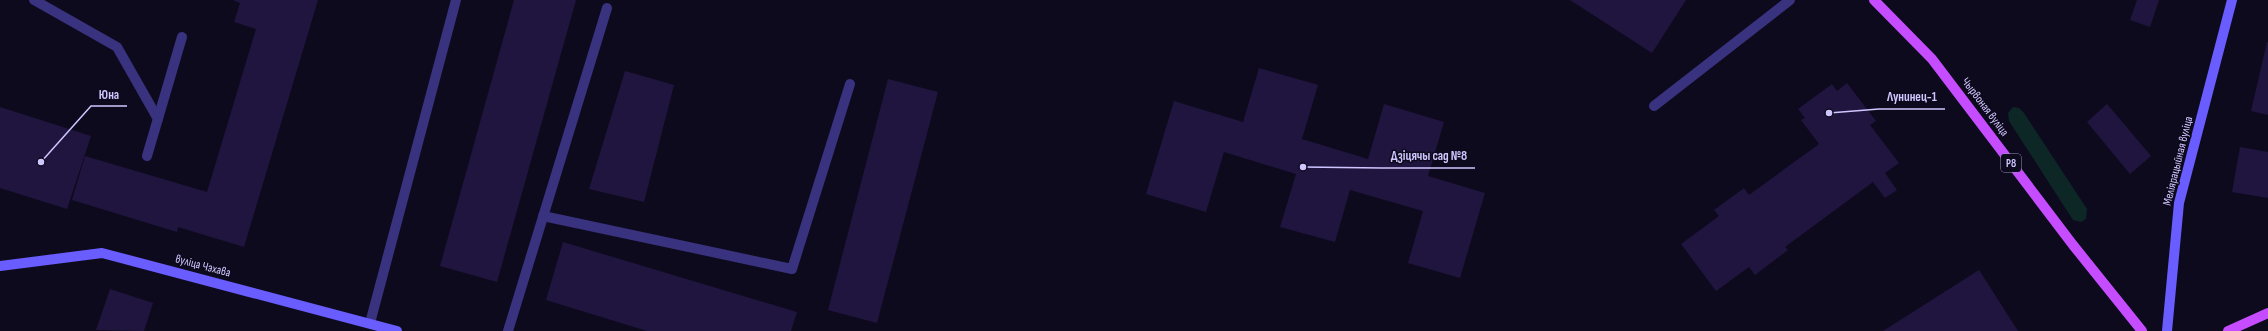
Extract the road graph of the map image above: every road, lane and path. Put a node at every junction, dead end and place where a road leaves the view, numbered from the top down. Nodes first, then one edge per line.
1 (34, 0) edge
2 (456, 0) edge
3 (1790, 0) edge
4 (1874, 0) edge
5 (2232, 0) edge
6 (607, 8) dead end
7 (182, 37) dead end
8 (850, 84) dead end
9 (1654, 106) dead end
10 (158, 119) junction
11 (147, 156) dead end
12 (543, 216) junction
13 (0, 266) edge
14 (2268, 314) edge
15 (370, 323) junction
16 (397, 331) edge
17 (508, 331) edge
18 (2142, 331) edge
19 (2167, 331) edge
20 (2228, 331) edge

1 - 10 lane
2 - 15 lane
3 - 9 lane
4 - 18 main road, Чырвоная вуліца / Р8
5 - 19 street, Меліярацыйная вуліца
6 - 12 lane
7 - 10 lane
8 - 12 lane
10 - 11 lane
12 - 17 lane
13 - 15 street, вуліца Чэхава
14 - 20 main road
15 - 16 street, вуліца Чэхава

